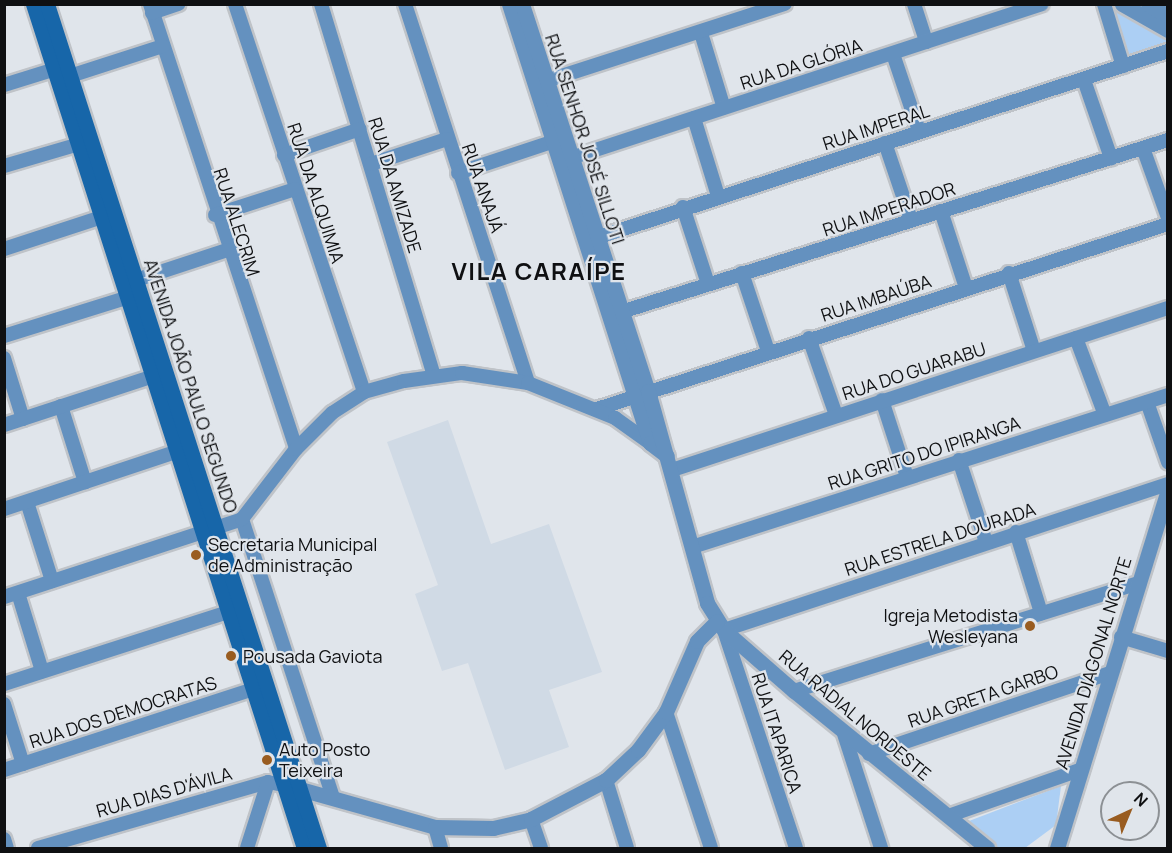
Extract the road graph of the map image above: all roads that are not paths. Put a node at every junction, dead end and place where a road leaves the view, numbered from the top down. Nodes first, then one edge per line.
1 (33, 4) edge
2 (46, 4) edge
3 (178, 4) edge
4 (235, 4) edge
5 (321, 4) edge
6 (405, 4) edge
7 (785, 4) edge
8 (914, 4) edge
9 (1041, 4) edge
10 (1104, 4) edge
11 (1122, 4) edge
12 (1148, 4) edge
13 (513, 5) edge
14 (151, 9) edge
15 (746, 11) edge
16 (1167, 16) edge
17 (1167, 30) edge
18 (701, 33) junction
19 (926, 42) junction
20 (163, 46) junction
21 (1167, 51) edge
22 (893, 54) junction
23 (1124, 66) junction
24 (64, 70) junction
25 (1084, 80) junction
26 (546, 81) junction
27 (4, 85) edge
28 (724, 108) junction
29 (694, 118) junction
30 (360, 129) junction
31 (920, 131) junction
32 (447, 139) junction
33 (1167, 140) edge
34 (552, 142) junction
35 (885, 143) junction
36 (79, 144) junction
37 (1143, 148) junction
38 (284, 155) junction
39 (571, 158) junction
40 (1111, 158) junction
41 (371, 164) junction
42 (4, 166) edge
43 (458, 173) junction
44 (295, 189) junction
45 (718, 196) junction
46 (683, 207) junction
47 (941, 211) junction
48 (215, 215) junction
49 (102, 217) junction
50 (1167, 218) edge
51 (911, 220) junction
52 (1167, 224) edge
53 (596, 238) junction
54 (4, 249) edge
55 (227, 249) junction
56 (742, 273) junction
57 (1009, 273) junction
58 (136, 280) junction
59 (708, 284) junction
60 (966, 288) junction
61 (129, 297) junction
62 (1167, 308) edge
63 (621, 312) junction
64 (4, 336) edge
65 (809, 338) junction
66 (1077, 338) junction
67 (768, 351) junction
68 (1034, 351) junction
69 (4, 358) edge
70 (434, 375) junction
71 (154, 376) junction
72 (528, 383) junction
73 (364, 392) junction
74 (641, 394) junction
75 (1167, 395) edge
76 (882, 400) junction
77 (1147, 402) junction
78 (61, 405) junction
79 (597, 409) junction
80 (836, 415) junction
81 (1105, 415) junction
82 (23, 419) junction
83 (4, 424) edge
84 (650, 443) junction
85 (296, 449) junction
86 (178, 451) junction
87 (959, 460) junction
88 (1167, 462) edge
89 (669, 463) junction
90 (907, 477) junction
91 (85, 482) junction
92 (1167, 484) edge
93 (1167, 490) edge
94 (27, 502) junction
95 (4, 509) edge
96 (242, 519) junction
97 (210, 530) junction
98 (1016, 532) junction
99 (986, 542) junction
100 (692, 547) junction
101 (52, 581) junction
102 (1139, 583) junction
103 (11, 595) edge
104 (707, 603) joint
105 (228, 612) junction
106 (1041, 613) junction
107 (721, 625) junction
108 (1121, 637) junction
109 (1167, 651) edge
110 (42, 671) junction
111 (1109, 673) junction
112 (4, 684) edge
113 (253, 689) junction
114 (794, 691) junction
115 (4, 704) edge
116 (666, 712) junction
117 (844, 734) junction
118 (869, 754) junction
119 (23, 764) junction
120 (4, 770) edge
121 (1080, 770) junction
122 (606, 780) junction
123 (268, 782) junction
124 (284, 784) junction
125 (300, 789) junction
126 (333, 798) junction
127 (948, 816) junction
128 (531, 819) junction
129 (435, 827) junction
130 (961, 829) junction
131 (4, 839) edge
132 (8, 849) edge
133 (38, 849) edge
134 (247, 849) edge
135 (304, 849) edge
136 (319, 849) edge
137 (441, 849) edge
138 (541, 849) edge
139 (627, 849) edge
140 (711, 849) edge
141 (796, 849) edge
142 (881, 849) edge
143 (968, 849) edge
144 (987, 849) edge
145 (1057, 849) edge

1 - 24 main road, AVENIDA JOÃO PAULO SEGUNDO
2 - 24 main road, AVENIDA JOÃO PAULO SEGUNDO
3 - 14 street
4 - 38 street, RUA DA ALQUIMIA
5 - 30 street, RUA DA AMIZADE
6 - 32 street, RUA ANAJÁ
7 - 15 street
8 - 19 street
9 - 19 street, RUA DA GLÓRIA
10 - 23 street
11 - 17 street
12 - 16 street
13 - 26 street, RUA SENHOR JOSÉ SILLOTI
13 - 34 street, RUA SENHOR JOSÉ SILLOTI
14 - 20 street, RUA ALECRIM
15 - 18 street
18 - 26 street
18 - 28 street
19 - 22 street, RUA DA GLÓRIA
20 - 24 street
20 - 48 street, RUA ALECRIM
21 - 23 street, RUA IMPERAL
22 - 28 street, RUA DA GLÓRIA
22 - 31 street
23 - 25 street, RUA IMPERAL
24 - 27 street
24 - 36 main road, AVENIDA JOÃO PAULO SEGUNDO
24 - 58 main road, AVENIDA JOÃO PAULO SEGUNDO
25 - 31 street, RUA IMPERAL
25 - 40 street
26 - 39 street, RUA SENHOR JOSÉ SILLOTI
28 - 29 street, RUA DA GLÓRIA
29 - 39 street, RUA DA GLÓRIA
29 - 45 street
30 - 38 street
30 - 41 street, RUA DA AMIZADE
31 - 35 street, RUA IMPERAL
32 - 41 street
32 - 43 street, RUA ANAJÁ
33 - 37 street, RUA IMPERADOR
34 - 43 street
34 - 74 street, RUA SENHOR JOSÉ SILLOTI
35 - 45 street, RUA IMPERAL
35 - 51 street
36 - 42 street
36 - 49 main road, AVENIDA JOÃO PAULO SEGUNDO
37 - 40 street, RUA IMPERADOR
37 - 50 street
38 - 44 street, RUA DA ALQUIMIA
39 - 53 street, RUA SENHOR JOSÉ SILLOTI
40 - 47 street, RUA IMPERADOR
41 - 70 street, RUA DA AMIZADE
43 - 72 street, RUA ANAJÁ
44 - 48 street
44 - 73 street, RUA DA ALQUIMIA
45 - 46 street, RUA IMPERAL
46 - 53 street, RUA IMPERAL
46 - 59 street
47 - 51 street, RUA IMPERADOR
47 - 60 street
48 - 55 street, RUA ALECRIM
49 - 54 street
49 - 61 main road, AVENIDA JOÃO PAULO SEGUNDO
51 - 56 street, RUA IMPERADOR
52 - 57 street, RUA IMBAÚBA
53 - 63 street, RUA SENHOR JOSÉ SILLOTI
55 - 58 street
55 - 85 street, RUA ALECRIM
56 - 59 street, RUA IMPERADOR
56 - 67 street
57 - 60 street, RUA IMBAÚBA
57 - 68 street
58 - 97 main road, AVENIDA JOÃO PAULO SEGUNDO
59 - 63 street, RUA IMPERADOR
60 - 65 street, RUA IMBAÚBA
61 - 64 street
61 - 71 main road, AVENIDA JOÃO PAULO SEGUNDO
62 - 66 street, RUA DO GUARABU
63 - 74 street, RUA SENHOR JOSÉ SILLOTI
65 - 67 street, RUA IMBAÚBA
65 - 80 street
66 - 68 street, RUA DO GUARABU
66 - 81 street
67 - 74 street, RUA IMBAÚBA
68 - 76 street, RUA DO GUARABU
69 - 82 street
70 - 72 street
70 - 73 street
71 - 78 street
71 - 86 main road, AVENIDA JOÃO PAULO SEGUNDO
72 - 79 street
73 - 85 street
74 - 79 street, RUA IMBAÚBA
74 - 84 street, RUA SENHOR JOSÉ SILLOTI
74 - 89 street, RUA SENHOR JOSÉ SILLOTI
75 - 77 street, RUA GRITO DO IPIRANGA
76 - 80 street, RUA DO GUARABU
76 - 90 street
77 - 81 street, RUA GRITO DO IPIRANGA
77 - 88 street
78 - 82 street
78 - 91 street
79 - 84 street
80 - 89 street, RUA DO GUARABU
81 - 87 street, RUA GRITO DO IPIRANGA
82 - 83 street
84 - 89 street
85 - 96 street
86 - 91 street
86 - 97 main road, AVENIDA JOÃO PAULO SEGUNDO
87 - 90 street, RUA GRITO DO IPIRANGA
87 - 99 street
89 - 100 street, RUA SENHOR JOSÉ SILLOTI
90 - 100 street, RUA GRITO DO IPIRANGA
91 - 94 street
92 - 98 street, RUA ESTRELA DOURADA
93 - 102 street, AVENIDA DIAGONAL NORTE
94 - 95 street
94 - 101 street
96 - 97 street
96 - 126 street
97 - 101 street
97 - 105 main road, AVENIDA JOÃO PAULO SEGUNDO
97 - 125 main road, AVENIDA JOÃO PAULO SEGUNDO
98 - 99 street, RUA ESTRELA DOURADA
98 - 106 street
99 - 107 street, RUA ESTRELA DOURADA
100 - 104 street, RUA SENHOR JOSÉ SILLOTI
101 - 103 street
102 - 106 street
102 - 108 street, AVENIDA DIAGONAL NORTE
103 - 110 street
104 - 107 street, RUA RADIAL NORDESTE
105 - 110 street
105 - 113 main road, AVENIDA JOÃO PAULO SEGUNDO
106 - 114 street
107 - 114 street, RUA RADIAL NORDESTE
107 - 116 street
107 - 141 street, RUA ITAPARICA
108 - 109 street
108 - 111 street, AVENIDA DIAGONAL NORTE
110 - 112 street
111 - 118 street, RUA GRETA GARBO
111 - 121 street, AVENIDA DIAGONAL NORTE
113 - 119 street, RUA DOS DEMOCRATAS
113 - 124 main road, AVENIDA JOÃO PAULO SEGUNDO
114 - 117 street, RUA RADIAL NORDESTE
115 - 119 street
116 - 122 street
116 - 140 street
117 - 118 street, RUA RADIAL NORDESTE
117 - 142 street
118 - 127 street, RUA RADIAL NORDESTE
119 - 120 street, RUA DOS DEMOCRATAS
121 - 127 street
121 - 145 street, AVENIDA DIAGONAL NORTE
122 - 128 street
122 - 139 street
123 - 124 street, RUA DIAS D'ÁVILA
123 - 133 street, RUA DIAS D'ÁVILA
123 - 134 street
124 - 125 street, RUA DIAS D'ÁVILA
124 - 135 main road, AVENIDA JOÃO PAULO SEGUNDO
125 - 126 street
125 - 136 main road, AVENIDA JOÃO PAULO SEGUNDO
126 - 129 street
127 - 130 street, RUA RADIAL NORDESTE
128 - 129 street
128 - 138 street
129 - 137 street
130 - 143 street
130 - 144 street, RUA RADIAL NORDESTE
131 - 132 street

